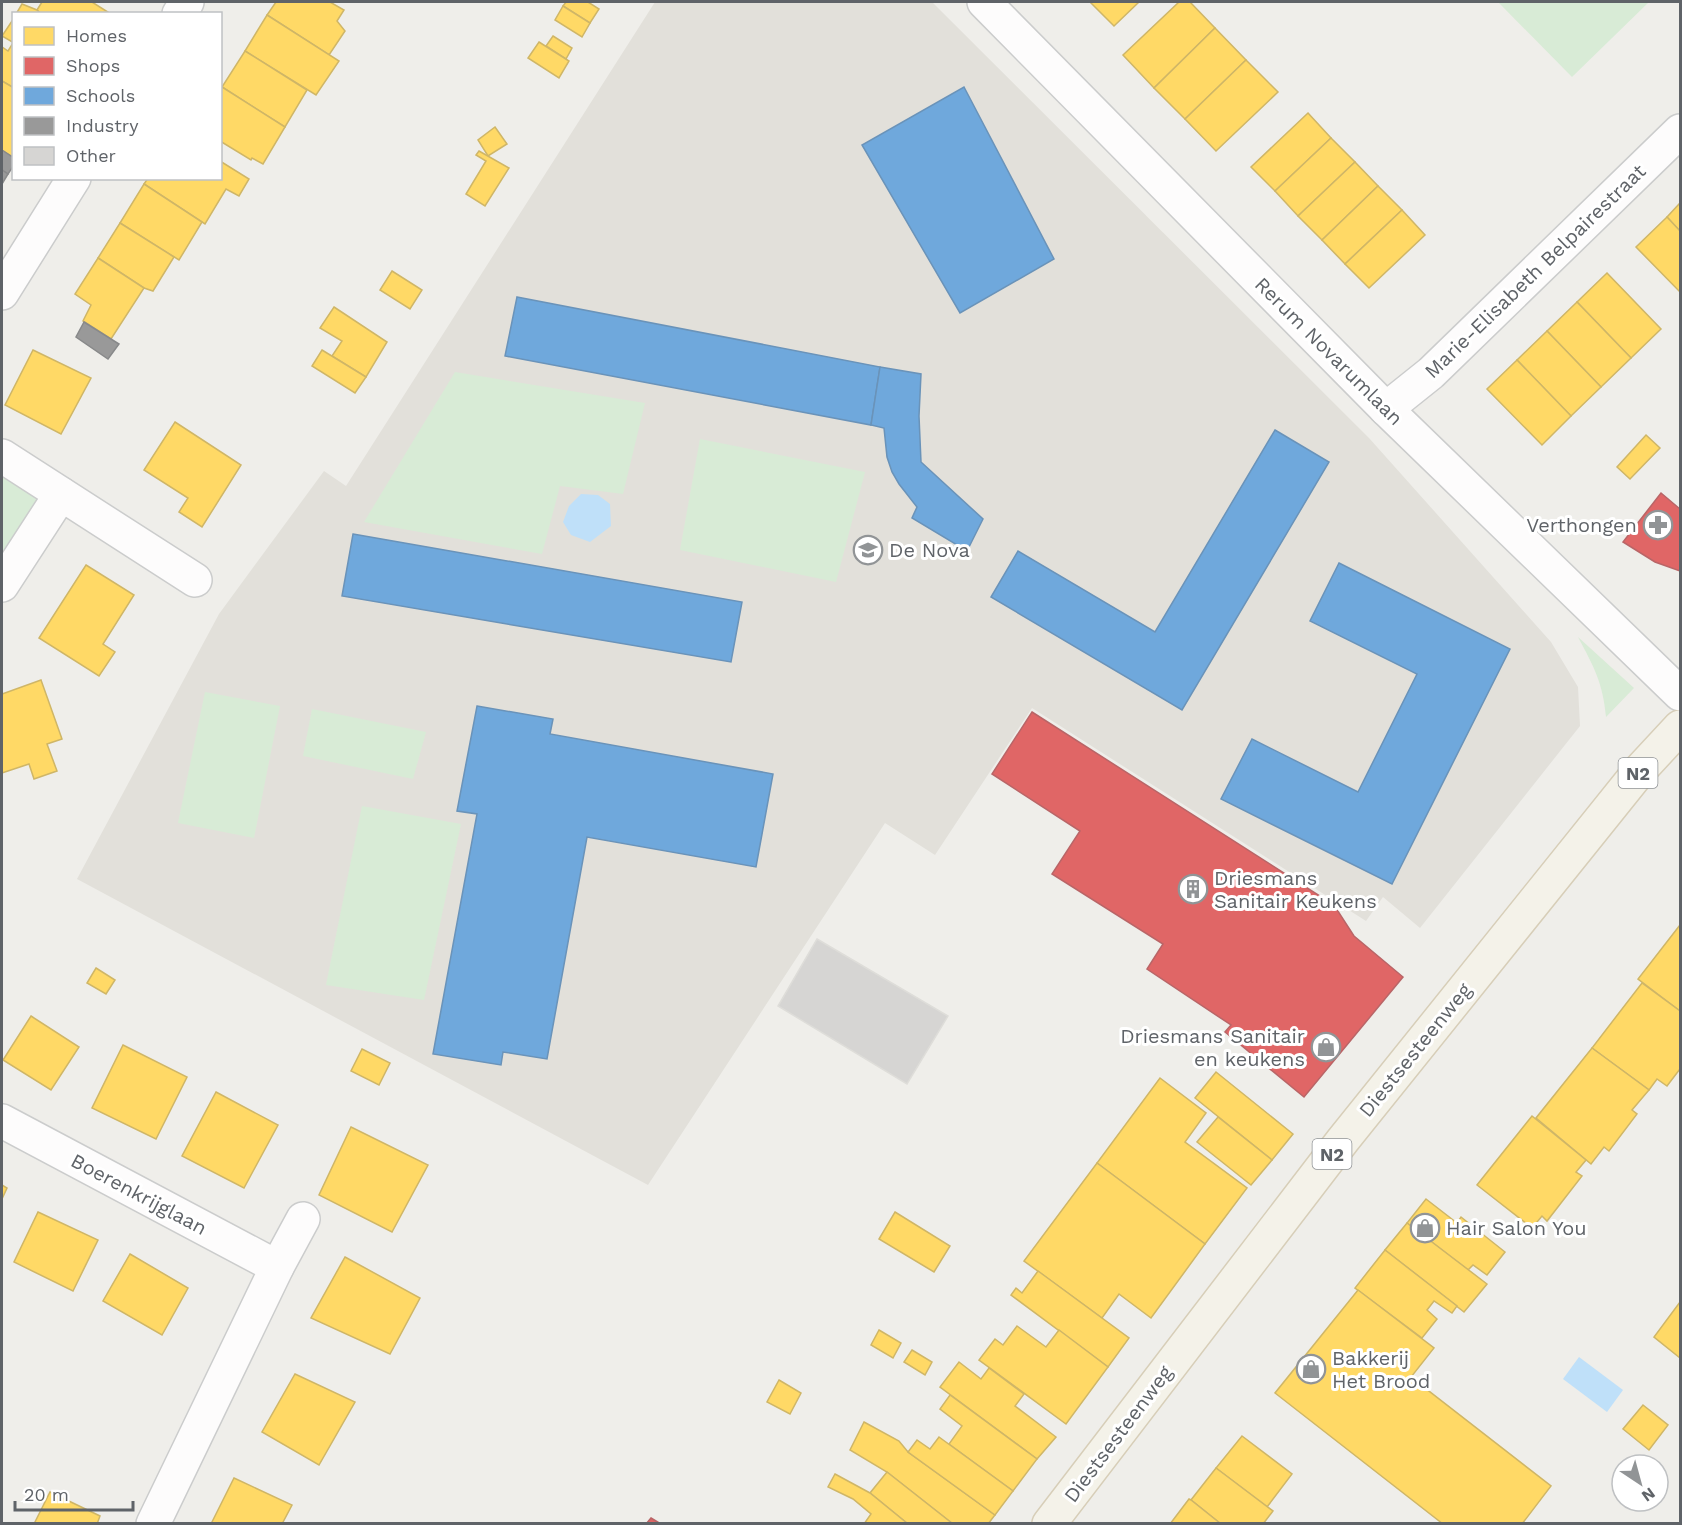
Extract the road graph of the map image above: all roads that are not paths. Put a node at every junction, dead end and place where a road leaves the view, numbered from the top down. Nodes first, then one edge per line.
1 (984, 2) edge
2 (1680, 131) edge
3 (73, 180) edge
4 (2, 293) edge
5 (1386, 409) junction
6 (2, 456) edge
7 (62, 494) junction
8 (195, 580) dead end
9 (2, 585) edge
10 (1680, 694) edge
11 (1680, 727) edge
12 (2, 1121) edge
13 (303, 1219) dead end
14 (277, 1267) junction
15 (153, 1524) edge
16 (1049, 1524) edge

1 - 5 street, Rerum Novarumlaan
2 - 5 street, Marie-Elisabeth Belpairestraat
3 - 4 street
5 - 10 street, Rerum Novarumlaan
6 - 7 street
7 - 8 street
7 - 9 street
11 - 16 main road, Diestsesteenweg / N2
12 - 14 street, Boerenkrijglaan
13 - 14 street
14 - 15 street

